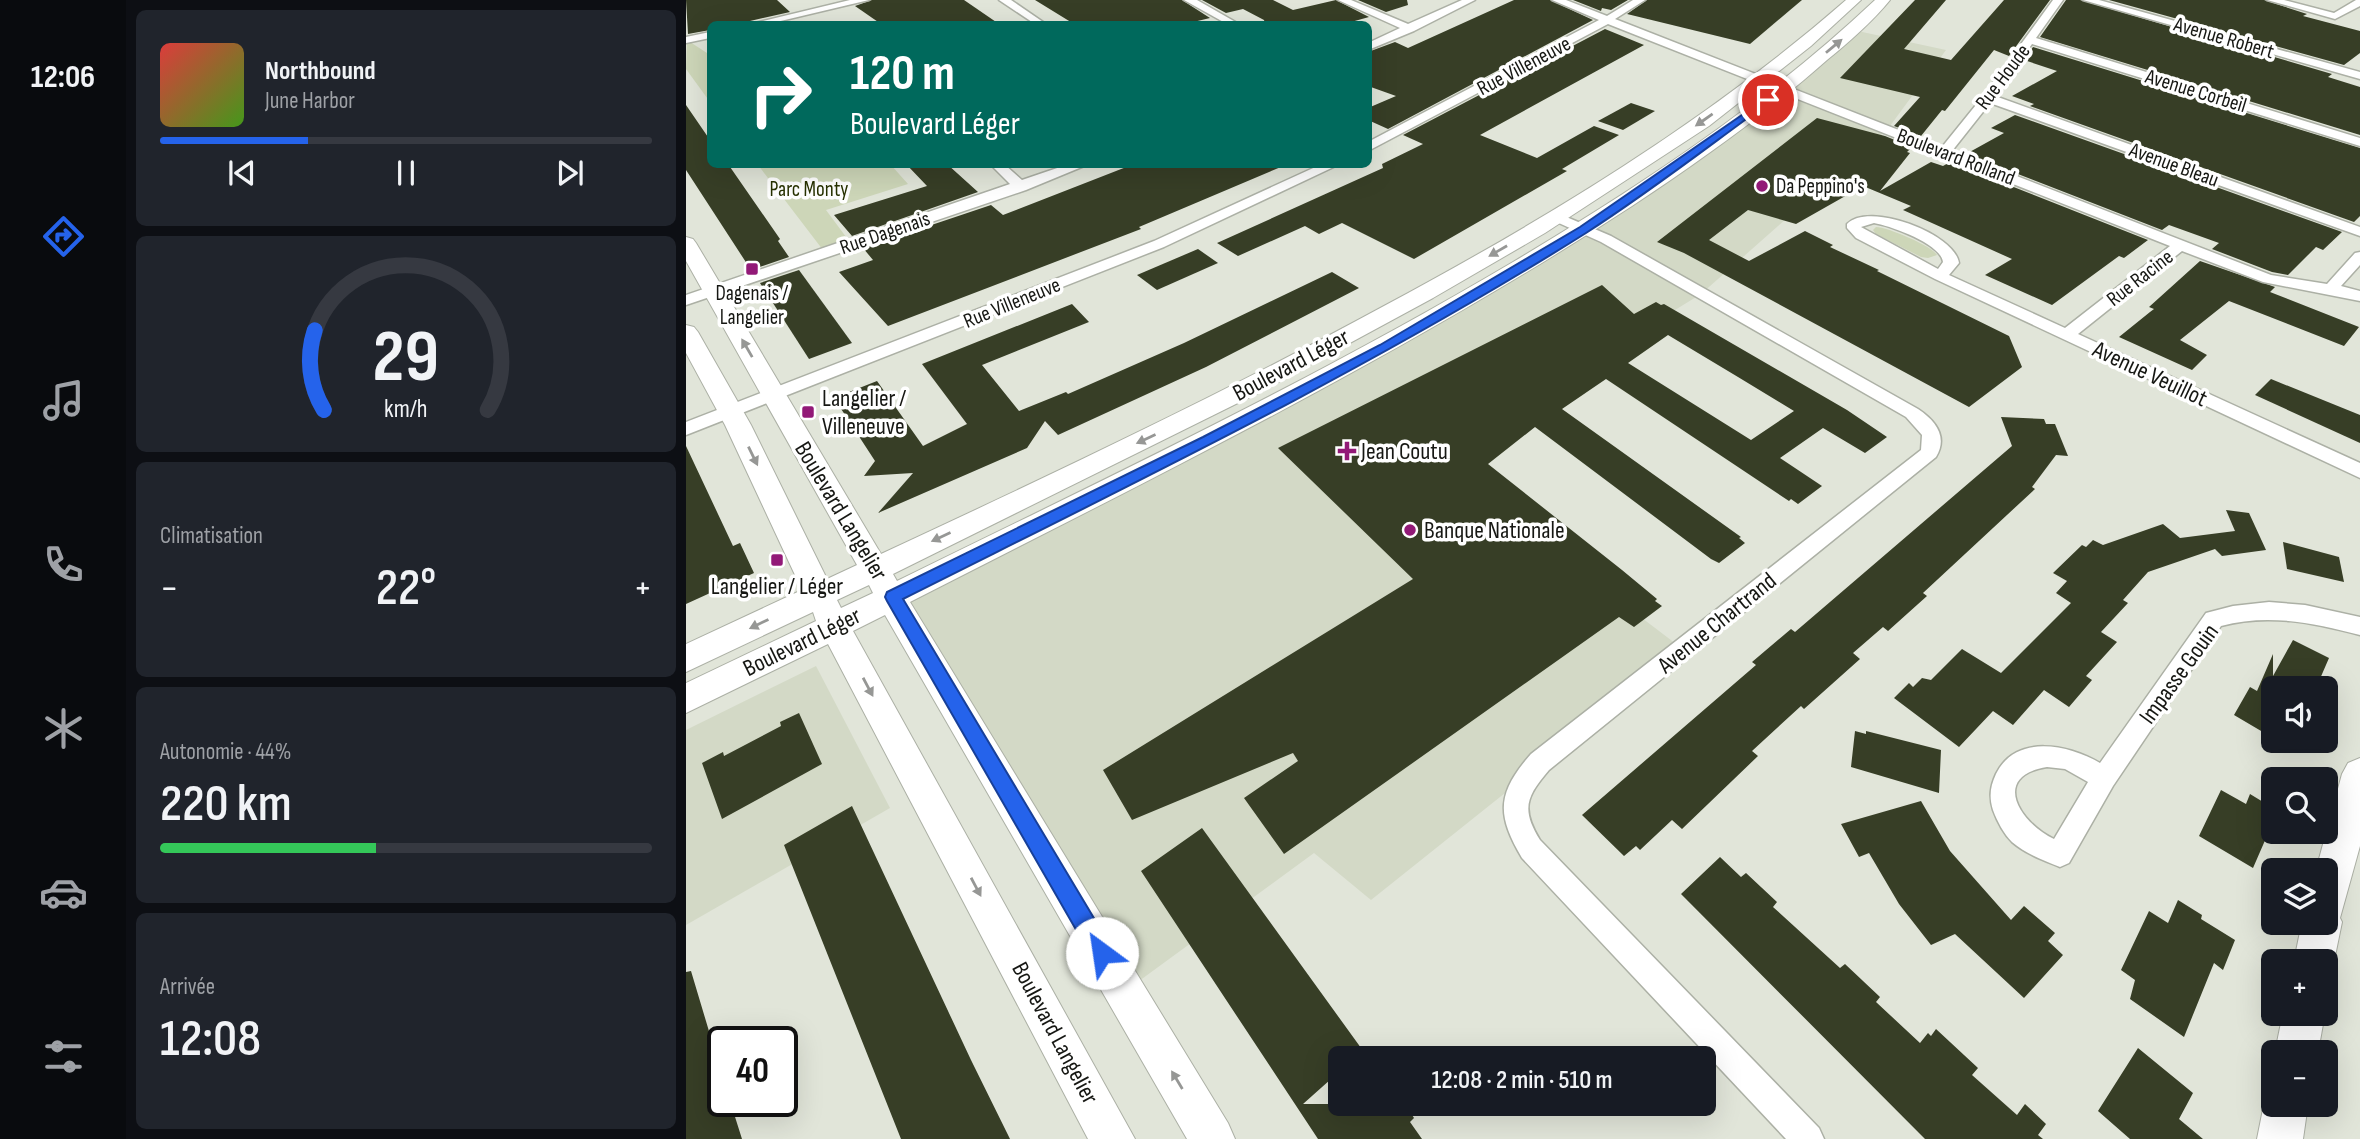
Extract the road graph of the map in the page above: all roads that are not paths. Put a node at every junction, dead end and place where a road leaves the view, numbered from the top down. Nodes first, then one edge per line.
1 (864, 0) edge
2 (1004, 0) edge
3 (1189, 0) edge
4 (1343, 0) edge
5 (1470, 0) edge
6 (1557, 0) edge
7 (1640, 0) edge
8 (1854, 0) edge
9 (1883, 0) edge
10 (2058, 0) edge
11 (2088, 0) edge
12 (2272, 0) edge
13 (2360, 2) edge
14 (1608, 20) junction
15 (775, 21) edge
16 (1036, 21) edge
17 (1228, 21) edge
18 (1410, 29) junction
19 (707, 36) edge
20 (686, 40) edge
21 (2031, 40) junction
22 (1372, 45) edge
23 (2360, 76) edge
24 (1760, 80) junction
25 (1781, 89) junction
26 (1988, 98) junction
27 (2360, 142) edge
28 (1372, 145) edge
29 (1945, 152) junction
30 (1000, 168) edge
31 (1072, 168) edge
32 (1325, 168) edge
33 (1021, 187) junction
34 (1557, 217) junction
35 (1584, 229) junction
36 (2360, 232) edge
37 (686, 243) edge
38 (2180, 246) junction
39 (2360, 256) edge
40 (1940, 276) junction
41 (2332, 287) junction
42 (714, 291) junction
43 (2360, 296) edge
44 (686, 300) edge
45 (686, 332) edge
46 (2066, 335) junction
47 (774, 395) junction
48 (731, 412) junction
49 (1188, 419) junction
50 (686, 429) edge
51 (1208, 440) junction
52 (2360, 471) edge
53 (884, 583) junction
54 (828, 611) junction
55 (2360, 626) edge
56 (686, 659) edge
57 (686, 699) edge
58 (2360, 774) edge
59 (2104, 778) dead end
60 (2338, 859) edge
61 (2284, 1117) edge
62 (1112, 1139) edge
63 (1212, 1139) edge
64 (1808, 1139) edge
65 (2280, 1139) edge

1 - 15 street
2 - 16 street
3 - 17 street
4 - 18 street
5 - 18 street
6 - 14 street, Boulevard Rolland
7 - 14 street, Rue Villeneuve
8 - 24 main road, Boulevard Léger
25 -> 9 main road, Boulevard Léger
10 - 21 street, Rue Houde
11 - 23 street, Avenue Robert
12 - 13 street
14 - 24 street, Boulevard Rolland
14 - 28 street, Rue Villeneuve
18 - 22 street
19 - 20 street
21 - 26 street, Rue Houde
21 - 27 street, Avenue Corbeil
24 - 25 street, Boulevard Rolland
24 -> 34 main road, Boulevard Léger
25 - 29 street, Boulevard Rolland
25 - 35 main road, Boulevard Léger
26 - 29 street, Rue Houde
26 - 36 street, Avenue Bleau
29 - 38 street, Boulevard Rolland
30 - 33 street
31 - 33 street, Rue Dagenais
32 - 47 street, Rue Villeneuve
33 - 42 street, Rue Dagenais
34 - 35 street, Avenue Chartrand
34 -> 49 main road, Boulevard Léger
35 - 51 main road, Boulevard Léger
35 - 64 street, Avenue Chartrand
37 - 42 main road, Boulevard Langelier
38 - 41 street, Boulevard Rolland
38 - 46 street, Rue Racine
39 - 41 street
40 - 40 street, Avenue Veuillot
40 - 46 street, Avenue Veuillot
41 - 43 street, Boulevard Rolland
42 - 44 street, Rue Dagenais
47 -> 42 main road, Boulevard Langelier
45 - 48 main road, Boulevard Langelier
46 - 52 street, Avenue Veuillot
47 - 48 street, Rue Villeneuve
47 - 53 main road, Boulevard Langelier
48 - 50 street, Rue Villeneuve
48 -> 54 main road, Boulevard Langelier
49 - 51 main road
49 -> 53 main road, Boulevard Léger
51 - 53 main road, Boulevard Léger
53 - 54 main road, Boulevard Léger
63 -> 53 main road, Boulevard Langelier
54 -> 56 main road, Boulevard Léger
54 - 57 main road, Boulevard Léger
54 -> 62 main road, Boulevard Langelier
55 - 59 street, Impasse Gouin
58 - 60 main road
61 - 65 main road

